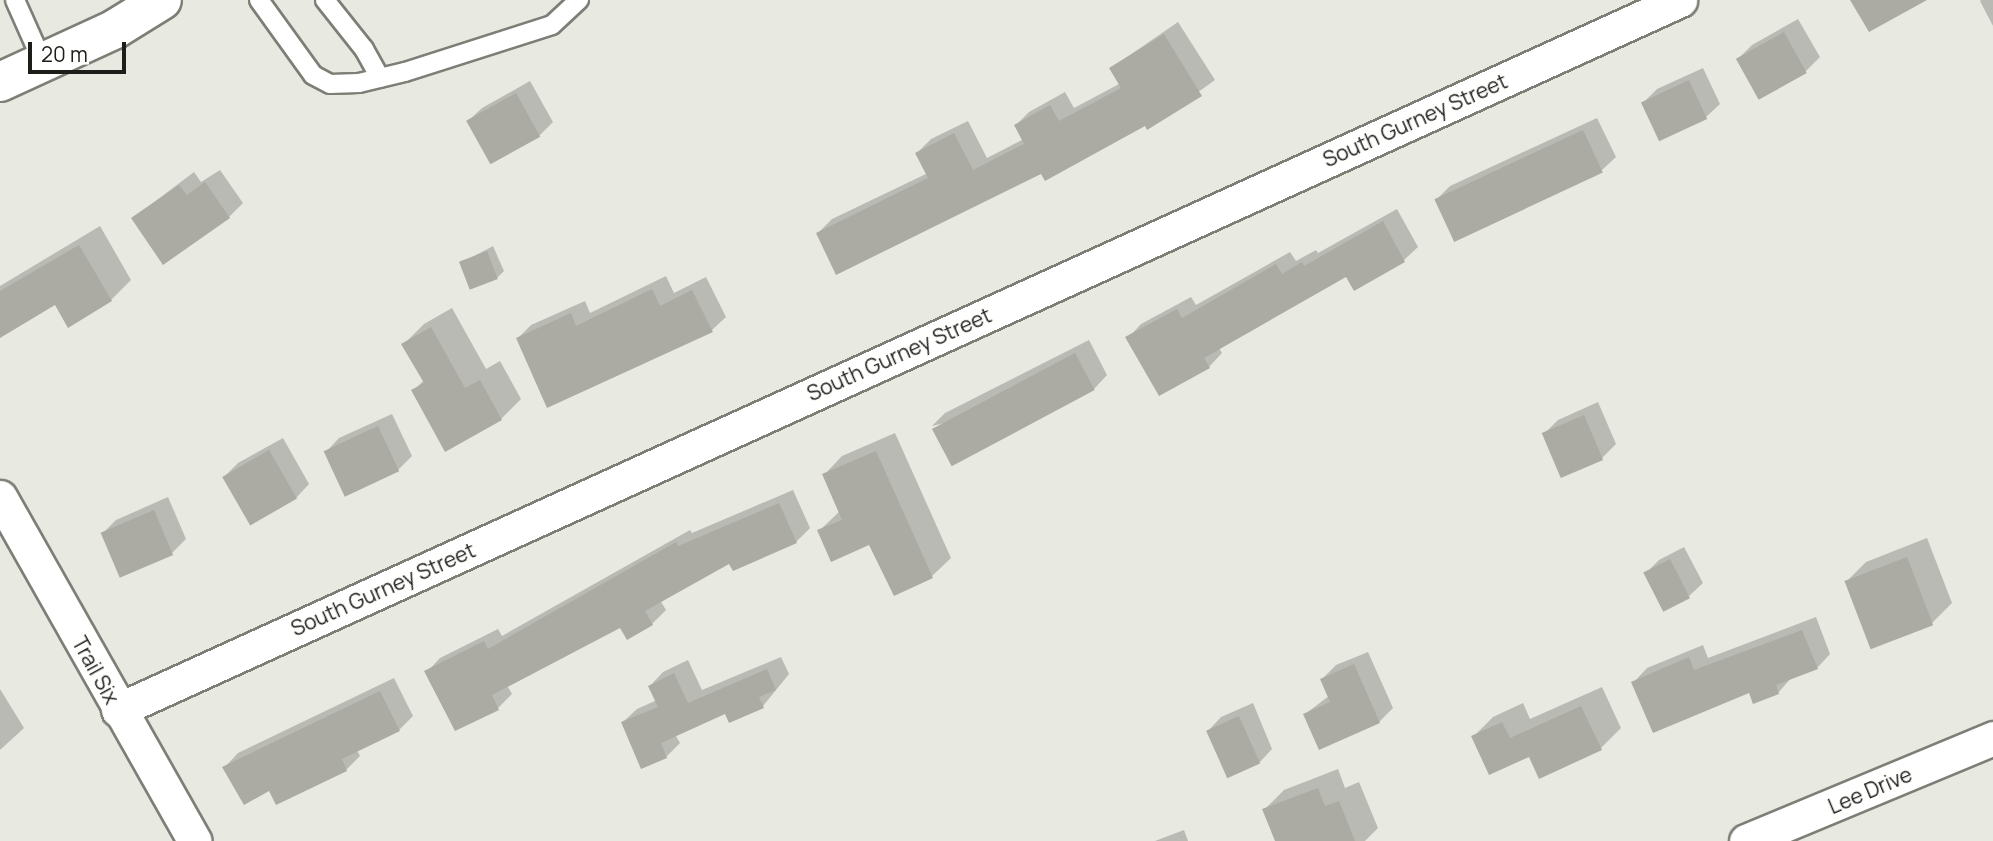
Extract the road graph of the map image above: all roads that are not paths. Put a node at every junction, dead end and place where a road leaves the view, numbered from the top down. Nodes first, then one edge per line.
1 (15, 0) edge
2 (162, 0) edge
3 (258, 0) edge
4 (325, 0) edge
5 (579, 0) edge
6 (1680, 0) edge
7 (43, 63) junction
8 (380, 78) junction
9 (0, 82) edge
10 (0, 497) edge
11 (118, 710) junction
12 (1993, 738) edge
13 (195, 841) edge
14 (1746, 841) edge

1 - 7 lane
2 - 7 street
3 - 8 lane
4 - 8 lane
5 - 8 lane
6 - 11 street, South Gurney Street
7 - 9 street
10 - 11 street, Trail Six
11 - 13 street, Trail Six
12 - 14 street, Lee Drive

